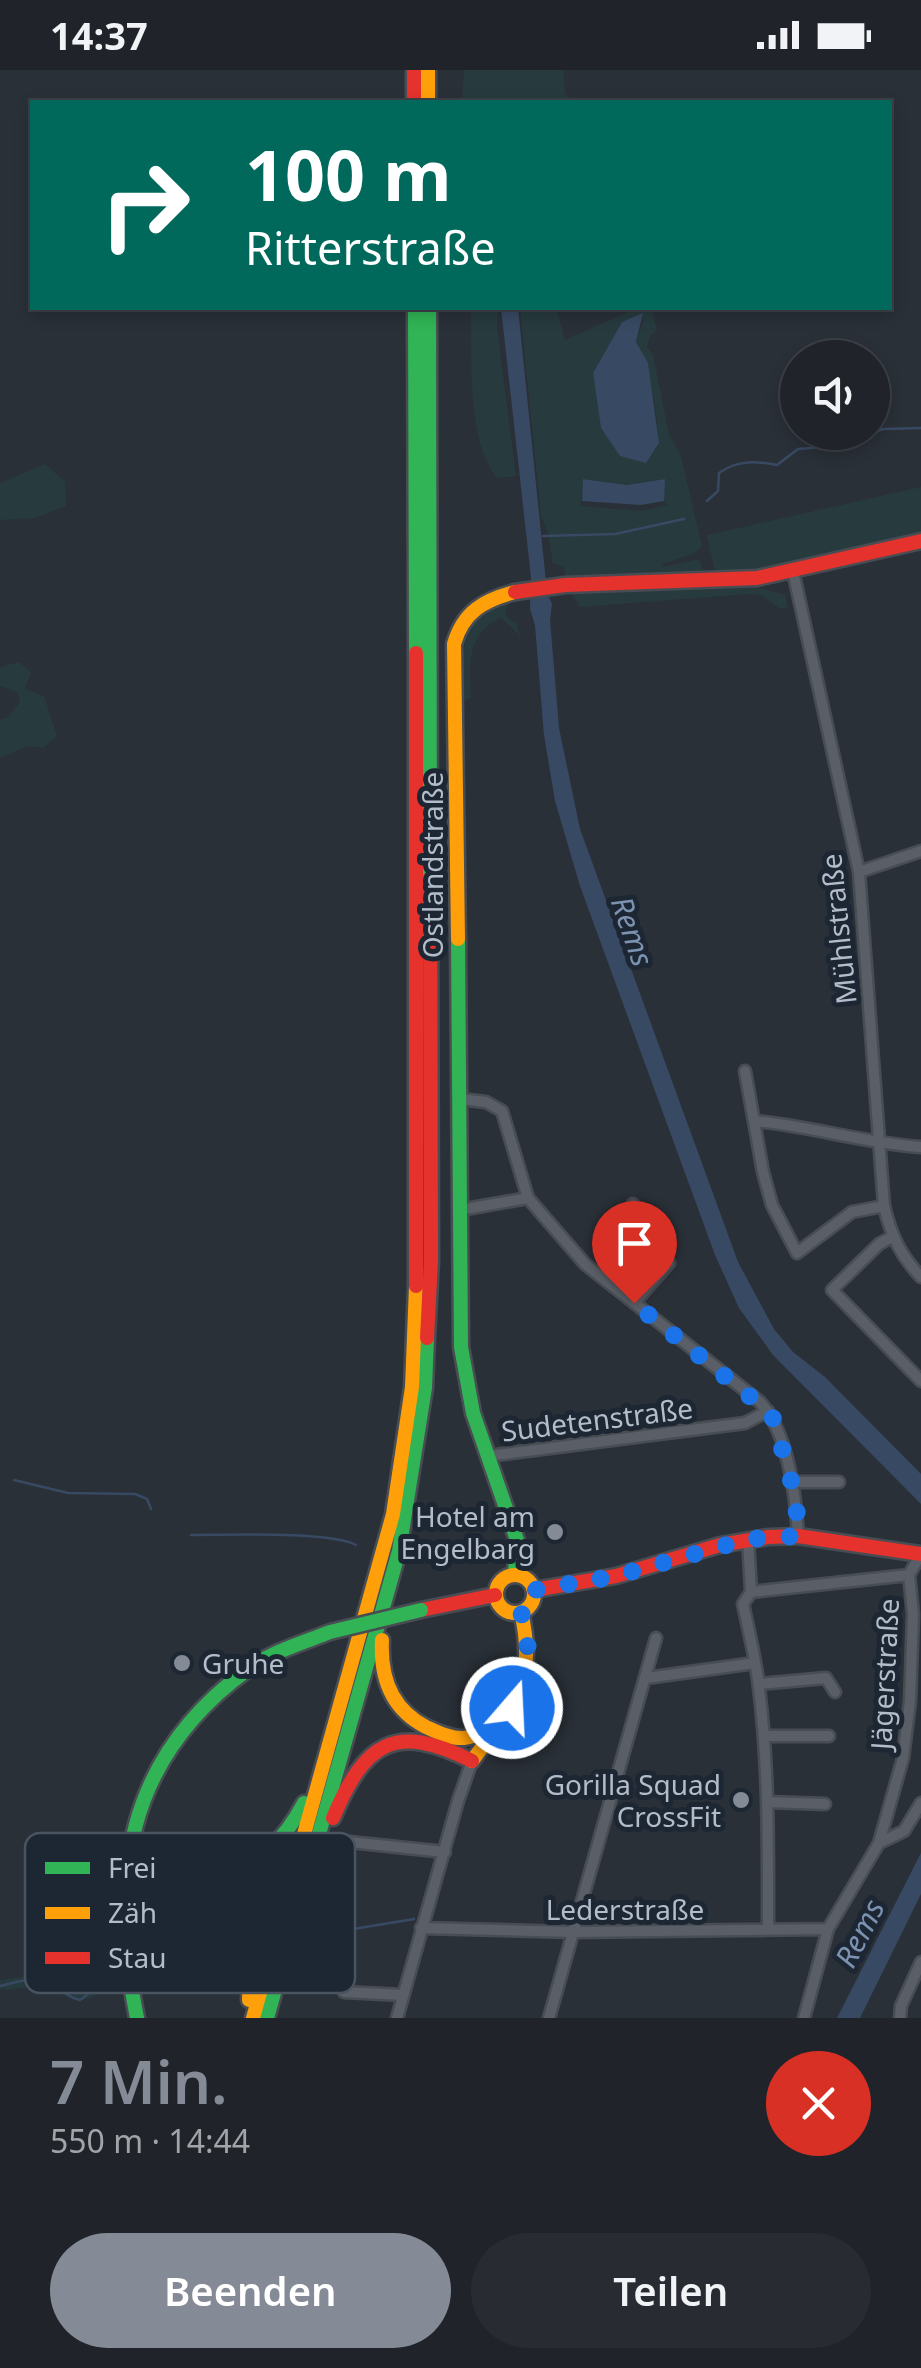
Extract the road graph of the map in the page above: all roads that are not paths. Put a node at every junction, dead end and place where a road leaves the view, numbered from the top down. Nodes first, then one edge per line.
1 (414, 70) edge
2 (428, 70) edge
3 (414, 100) edge
4 (428, 100) edge
5 (415, 310) edge
6 (429, 310) edge
7 (921, 541) edge
8 (793, 572) junction
9 (921, 851) edge
10 (859, 872) junction
11 (745, 1072) dead end
12 (460, 1099) junction
13 (754, 1121) junction
14 (879, 1144) junction
15 (921, 1147) edge
16 (528, 1198) junction
17 (634, 1204) dead end
18 (884, 1206) junction
19 (460, 1210) junction
20 (892, 1237) junction
21 (921, 1277) edge
22 (634, 1303) junction
23 (921, 1380) edge
24 (768, 1411) junction
25 (488, 1456) junction
26 (792, 1482) junction
27 (839, 1482) dead end
28 (798, 1536) junction
29 (748, 1539) junction
30 (399, 1551) junction
31 (921, 1554) edge
32 (915, 1572) edge
33 (515, 1574) junction
34 (534, 1590) junction
35 (751, 1592) junction
36 (495, 1595) junction
37 (521, 1612) junction
38 (656, 1638) dead end
39 (755, 1663) junction
40 (646, 1678) junction
41 (759, 1684) junction
42 (835, 1692) dead end
43 (501, 1724) junction
44 (764, 1736) junction
45 (829, 1736) dead end
46 (454, 1738) junction
47 (476, 1756) junction
48 (319, 1784) junction
49 (768, 1802) junction
50 (921, 1803) edge
51 (825, 1804) dead end
52 (132, 1833) edge
53 (286, 1833) edge
54 (305, 1833) edge
55 (318, 1833) edge
56 (328, 1833) edge
57 (355, 1843) edge
58 (880, 1843) junction
59 (445, 1852) junction
60 (421, 1928) junction
61 (828, 1929) junction
62 (768, 1930) junction
63 (572, 1932) junction
64 (921, 1962) edge
65 (132, 1993) edge
66 (257, 1993) edge
67 (274, 1993) edge
68 (355, 1993) edge
69 (403, 1995) junction
70 (137, 2018) edge
71 (250, 2018) edge
72 (267, 2018) edge
73 (397, 2018) edge
74 (549, 2018) edge
75 (804, 2018) edge
76 (900, 2018) edge

1 - 3 main road
2 - 4 main road
5 - 48 main road
6 - 30 main road
7 - 8 main road, Ostlandstraße
8 - 10 street, Mühlstraße
8 - 12 main road, Ostlandstraße
9 - 10 street
10 - 14 street, Mühlstraße
11 - 13 street
12 - 16 street
12 - 19 main road, Ostlandstraße
13 - 14 street
13 - 18 street
14 - 15 street
14 - 18 street, Mühlstraße
16 - 19 street
16 - 22 street
17 - 22 street
18 - 20 street, Mühlstraße
19 - 25 main road, Ostlandstraße
20 - 21 street, Mühlstraße
20 - 23 street
22 - 24 street
24 - 25 street, Sudetenstraße
24 - 26 street
25 - 33 main road, Ostlandstraße
26 - 27 street
26 - 28 street
28 - 29 main road
28 - 31 main road
29 - 34 main road
29 - 35 street
30 - 46 main road
30 - 55 main road
31 - 32 street, Jägerstraße
32 - 35 street
32 - 58 street, Jägerstraße
33 - 34 main road
33 - 36 main road
34 - 37 main road
35 - 39 street
36 - 37 main road
36 - 52 main road, bridge
37 - 43 main road
38 - 40 street
39 - 40 street
39 - 41 street
40 - 63 street
41 - 42 street
41 - 44 street
43 - 46 main road
43 - 47 main road
44 - 45 street
44 - 49 street
46 - 47 main road
47 - 56 main road
47 - 59 street
48 - 53 main road
48 - 54 main road
49 - 51 street
49 - 62 street
50 - 58 street
57 - 59 street
58 - 61 street, Jägerstraße
59 - 60 street
60 - 63 street, Lederstraße
60 - 69 street
61 - 62 street, Lederstraße
61 - 75 street, Jägerstraße
62 - 63 street, Lederstraße
63 - 74 street
64 - 76 street
65 - 70 main road
66 - 71 main road
67 - 72 main road
68 - 69 street
69 - 73 street

